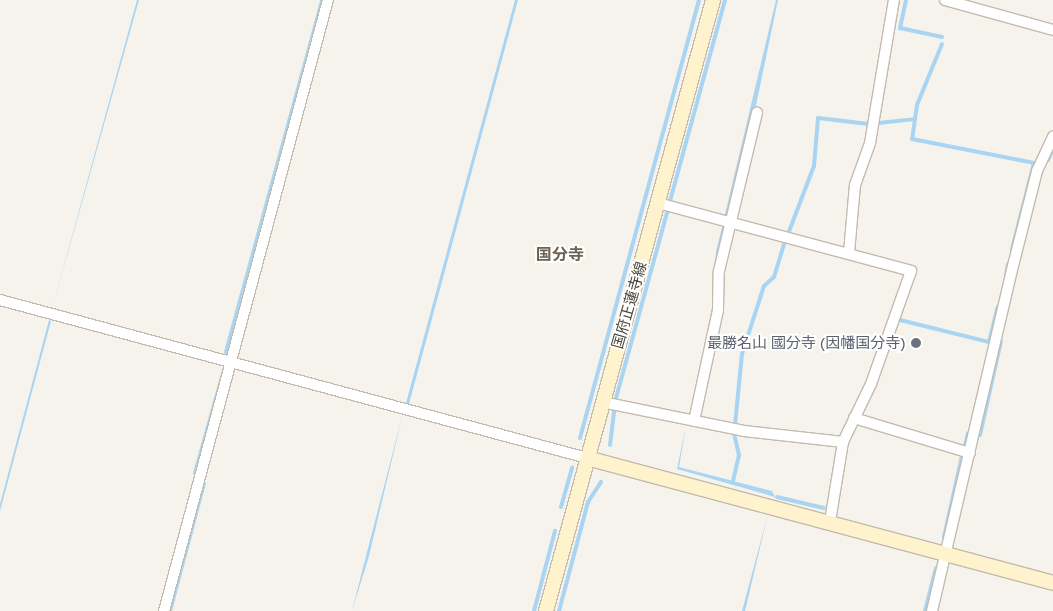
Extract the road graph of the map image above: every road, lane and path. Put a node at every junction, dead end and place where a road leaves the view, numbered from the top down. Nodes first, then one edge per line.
1 (328, 0) edge
2 (713, 0) edge
3 (894, 0) edge
4 (945, 0) edge
5 (1053, 30) edge
6 (757, 113) dead end
7 (1053, 136) edge
8 (658, 203) junction
9 (733, 225) junction
10 (849, 252) junction
11 (0, 300) edge
12 (230, 361) junction
13 (602, 402) junction
14 (854, 418) junction
15 (694, 421) junction
16 (843, 442) junction
17 (970, 453) junction
18 (588, 458) junction
19 (830, 521) junction
20 (948, 554) junction
21 (1053, 583) edge
22 (164, 611) edge
23 (546, 611) edge
24 (932, 611) edge

1 - 12 street
2 - 8 main road, 国府正蓮寺線
3 - 10 street
4 - 5 street
6 - 9 street
7 - 17 street
8 - 9 street
8 - 13 main road, 国府正蓮寺線
9 - 10 street
9 - 15 street
10 - 14 street
11 - 12 street
12 - 18 street
12 - 22 street
13 - 15 street
13 - 18 main road, 国府正蓮寺線
14 - 16 street
14 - 17 street
15 - 16 street
16 - 19 street
17 - 20 street
18 - 19 main road
18 - 23 main road, 国府正蓮寺線
19 - 20 main road
20 - 21 main road
20 - 24 street

